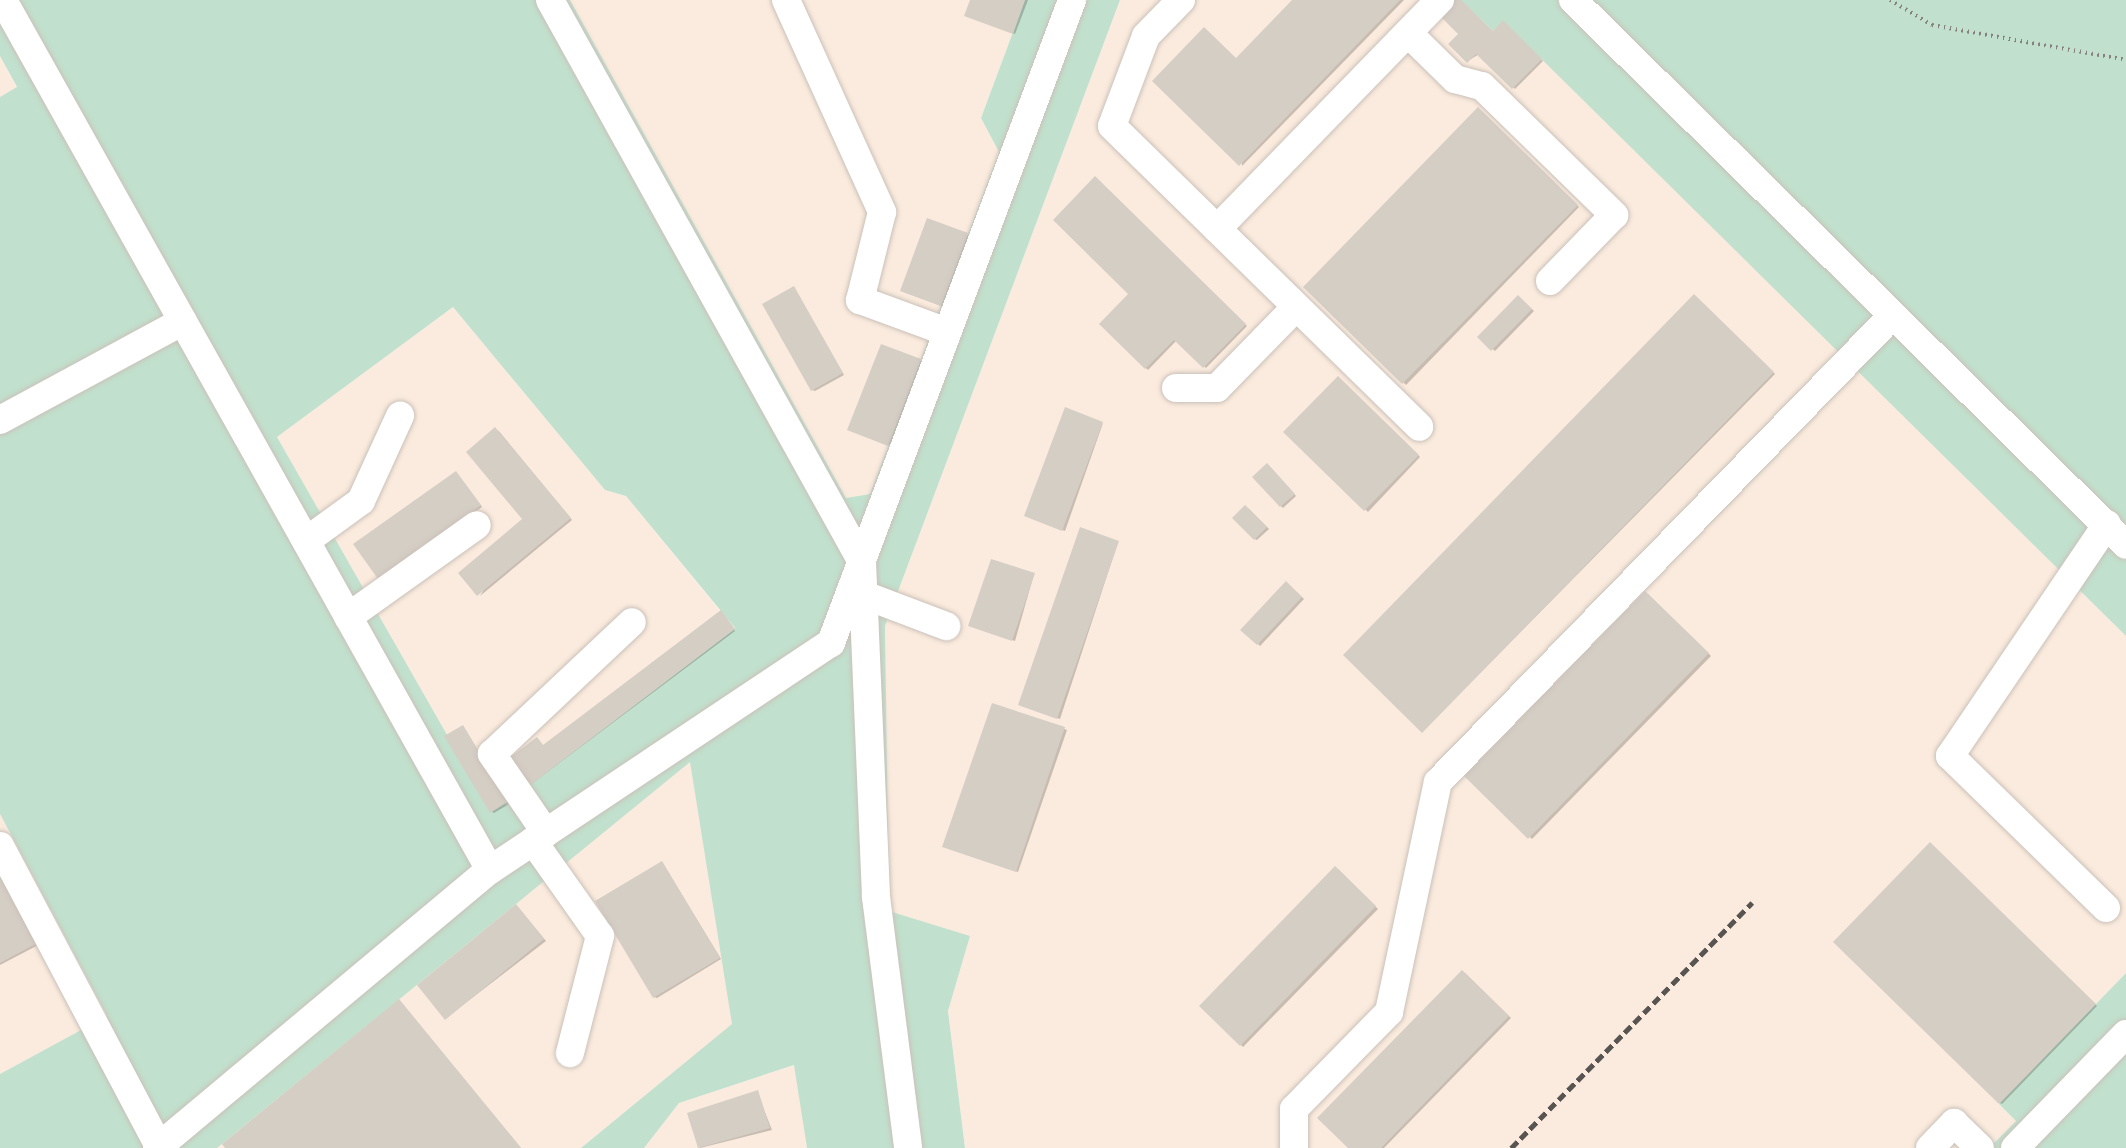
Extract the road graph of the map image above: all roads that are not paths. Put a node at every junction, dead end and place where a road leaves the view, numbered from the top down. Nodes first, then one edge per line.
1 (3, 0) edge
2 (550, 0) edge
3 (786, 0) edge
4 (1072, 0) edge
5 (1180, 0) edge
6 (1440, 0) edge
7 (1573, 0) edge
8 (1408, 33) junction
9 (1217, 229) junction
10 (1550, 281) dead end
11 (1296, 307) junction
12 (1893, 315) junction
13 (183, 321) junction
14 (947, 332) junction
15 (1176, 388) dead end
16 (400, 416) dead end
17 (0, 420) edge
18 (1419, 427) dead end
19 (2107, 524) junction
20 (477, 525) dead end
21 (306, 541) junction
22 (2126, 545) edge
23 (862, 562) junction
24 (857, 593) junction
25 (348, 617) junction
26 (632, 622) dead end
27 (946, 626) dead end
28 (831, 643) junction
29 (866, 656) junction
30 (539, 837) junction
31 (0, 846) edge
32 (490, 870) junction
33 (2106, 908) dead end
34 (2126, 1034) edge
35 (570, 1053) dead end
36 (158, 1147) edge
37 (908, 1148) edge
38 (1294, 1148) edge
39 (1930, 1148) edge
40 (1980, 1148) edge
41 (2015, 1148) edge

1 - 13 street
2 - 23 street
3 - 14 street
4 - 14 street
5 - 9 street
6 - 8 street
7 - 12 street
8 - 9 street
8 - 10 street
9 - 11 street
11 - 15 street
11 - 18 street
12 - 19 street
12 - 38 street
13 - 17 street
13 - 21 street
14 - 23 street
16 - 21 street
19 - 22 street
19 - 33 street
20 - 25 street
21 - 25 street
23 - 24 street
24 - 27 street
24 - 28 street
24 - 29 street
25 - 32 street
26 - 30 street
28 - 29 street
28 - 30 street
29 - 37 street
30 - 32 street
30 - 35 street
31 - 36 street
32 - 36 street
34 - 41 street
39 - 40 street

